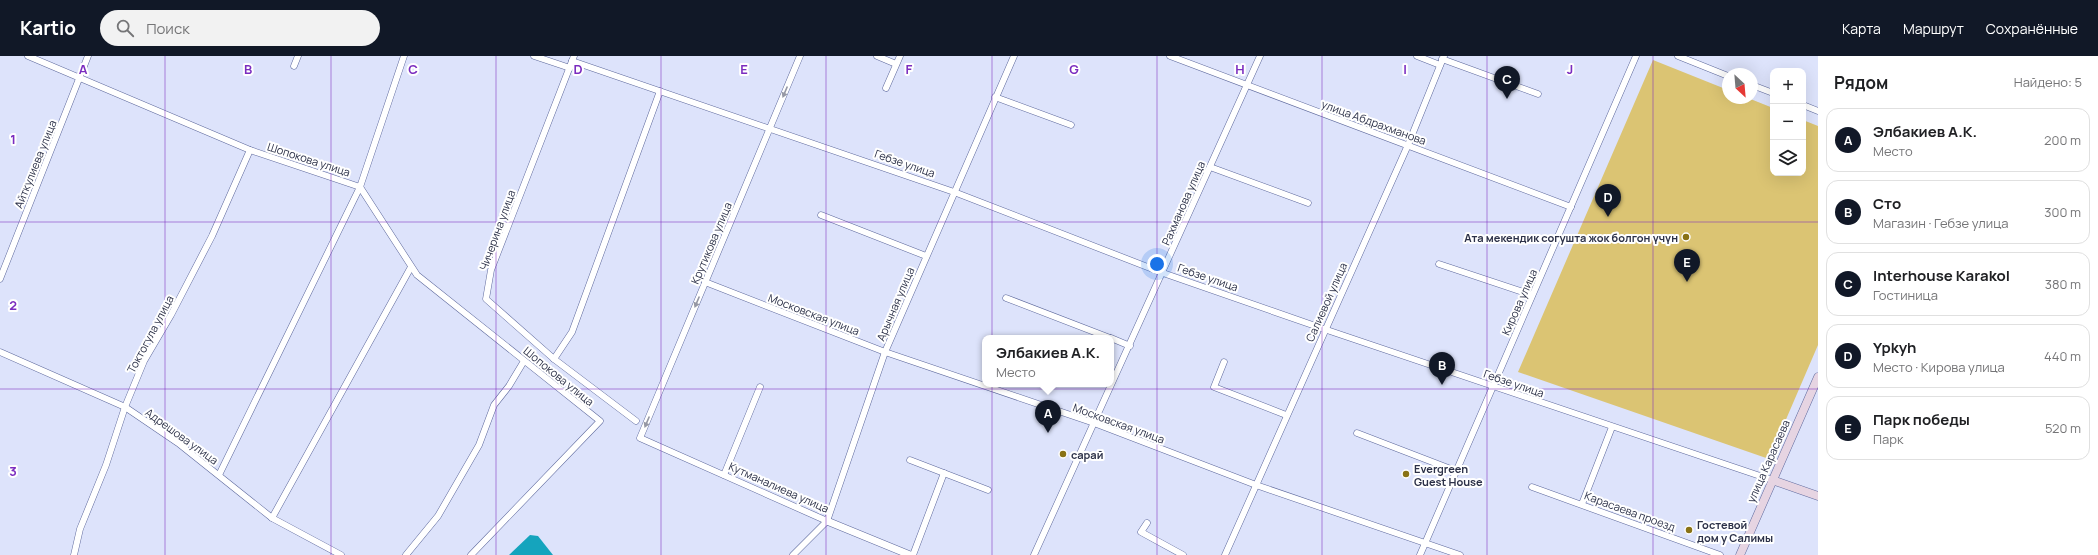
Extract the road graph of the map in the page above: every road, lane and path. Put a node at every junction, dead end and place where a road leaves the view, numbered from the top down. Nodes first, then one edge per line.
1 (28, 56) edge
2 (88, 56) edge
3 (298, 56) edge
4 (404, 56) edge
5 (534, 56) edge
6 (800, 56) edge
7 (877, 56) edge
8 (900, 56) edge
9 (1014, 56) edge
10 (1170, 56) edge
11 (1260, 56) edge
12 (1417, 56) edge
13 (1636, 56) edge
14 (1678, 56) edge
15 (573, 58) edge
16 (1442, 60) edge
17 (896, 64) junction
18 (294, 66) dead end
19 (570, 68) junction
20 (1722, 74) edge
21 (80, 79) junction
22 (1247, 86) junction
23 (1758, 87) edge
24 (886, 88) dead end
25 (660, 91) junction
26 (1770, 92) edge
27 (1538, 94) dead end
28 (995, 97) junction
29 (1806, 106) edge
30 (1818, 111) edge
31 (1071, 125) dead end
32 (770, 127) junction
33 (1408, 145) junction
34 (250, 150) junction
35 (1210, 167) junction
36 (360, 187) junction
37 (954, 192) junction
38 (1308, 203) dead end
39 (1571, 207) junction
40 (821, 215) dead end
41 (926, 256) junction
42 (1439, 264) dead end
43 (411, 267) junction
44 (1163, 273) junction
45 (0, 279) edge
46 (705, 282) junction
47 (1532, 295) junction
48 (1006, 298) dead end
49 (1324, 329) junction
50 (1102, 335) edge
51 (1114, 340) edge
52 (1130, 346) junction
53 (0, 352) edge
54 (885, 352) junction
55 (554, 359) junction
56 (524, 361) junction
57 (1224, 362) dead end
58 (1818, 377) edge
59 (1114, 381) edge
60 (982, 385) edge
61 (760, 387) dead end
62 (987, 387) edge
63 (1111, 387) edge
64 (1492, 387) junction
65 (125, 407) junction
66 (1286, 415) junction
67 (636, 421) dead end
68 (1094, 424) junction
69 (1612, 427) junction
70 (1356, 433) dead end
71 (640, 438) joint
72 (910, 460) dead end
73 (1456, 472) junction
74 (944, 473) junction
75 (219, 474) junction
76 (724, 475) junction
77 (1772, 480) junction
78 (1256, 485) junction
79 (1532, 487) dead end
80 (988, 490) dead end
81 (1818, 496) edge
82 (1582, 504) junction
83 (272, 518) junction
84 (827, 521) junction
85 (1147, 523) dead end
86 (1425, 542) junction
87 (74, 555) edge
88 (341, 555) edge
89 (406, 555) edge
90 (471, 555) edge
91 (793, 555) edge
92 (910, 555) edge
93 (913, 555) edge
94 (1034, 555) edge
95 (1183, 555) edge
96 (1225, 555) edge
97 (1420, 555) edge
98 (1460, 555) edge
99 (1720, 555) edge
100 (1740, 555) edge

1 - 21 street, Шопокова улица
2 - 21 street, Айткулиева улица
3 - 18 street
4 - 36 street
5 - 19 street
6 -> 32 street, Крутикова улица
7 - 17 street
8 - 17 street
9 - 28 street, Арычная улица
10 - 22 street, улица Абдрахманова
11 - 22 street, Рахманова улица
12 - 16 street
13 - 39 street, Кирова улица
14 - 20 street
15 - 19 street, Чичерина улица
15 - 25 street, Гебзе улица
16 - 27 street
16 - 33 street, Салиевой улица
17 - 24 street
19 - 55 street, Чичерина улица
21 - 34 street, Шопокова улица
21 - 45 street, Айткулиева улица
22 - 33 street, улица Абдрахманова
22 - 35 street, Рахманова улица
23 - 26 street
25 - 32 street, Гебзе улица
25 - 55 street
28 - 31 street
28 - 37 street, Арычная улица
29 - 30 street
32 - 37 street, Гебзе улица
32 - 46 street, Крутикова улица
33 - 39 street, улица Абдрахманова
33 - 49 street, Салиевой улица
34 - 36 street, Шопокова улица
34 - 65 street, Токтогула улица
35 - 38 street
35 - 44 street, Рахманова улица
36 - 43 street, Шопокова улица
36 - 75 street
37 - 41 street, Арычная улица
37 - 44 street, Гебзе улица
39 - 47 street, Кирова улица
40 - 41 street
41 - 54 street, Арычная улица
42 - 47 street
43 - 56 street, Шопокова улица
43 - 83 street
44 - 49 street, Гебзе улица
44 - 52 street, Рахманова улица
46 - 54 street, Московская улица
46 -> 71 street, Крутикова улица
47 - 64 street, Кирова улица
48 - 50 street
49 - 64 street, Гебзе улица
49 - 66 street, Салиевой улица
51 - 52 street
52 - 59 street, Рахманова улица
53 - 65 street, Адрешова улица
54 - 60 street, Московская улица
54 - 84 street, Арычная улица
55 - 67 street, Чичерина улица
56 - 89 street
56 - 90 street, Шопокова улица
57 - 66 street
58 - 77 main road, улица Карасаева
61 - 76 street
62 - 68 street, Московская улица
63 - 68 street, Рахманова улица
64 - 69 street, Гебзе улица
64 - 73 street, Кирова улица
65 - 75 street, Адрешова улица
65 - 87 street, Токтогула улица
66 - 78 street, Салиевой улица
68 - 78 street, Московская улица
68 - 94 street, Рахманова улица
69 - 77 street, Гебзе улица
69 - 82 street
70 - 73 street
71 - 76 street, Кутманалиева улица
72 - 74 street
73 - 86 street, Кирова улица
74 - 80 street
74 - 93 street
75 - 83 street, Адрешова улица
76 - 84 street, Кутманалиева улица
77 - 81 main road, Гебзе улица
77 - 100 main road, улица Карасаева
78 - 86 street, Московская улица
78 - 96 street, Салиевой улица
79 - 82 street, Карасаева проезд
82 - 99 street, Карасаева проезд
83 - 88 street, Адрешова улица
84 - 91 street, Арычная улица
84 - 92 street, Кутманалиева улица
85 - 95 street
86 - 97 street, Кирова улица
86 - 98 street, Московская улица

